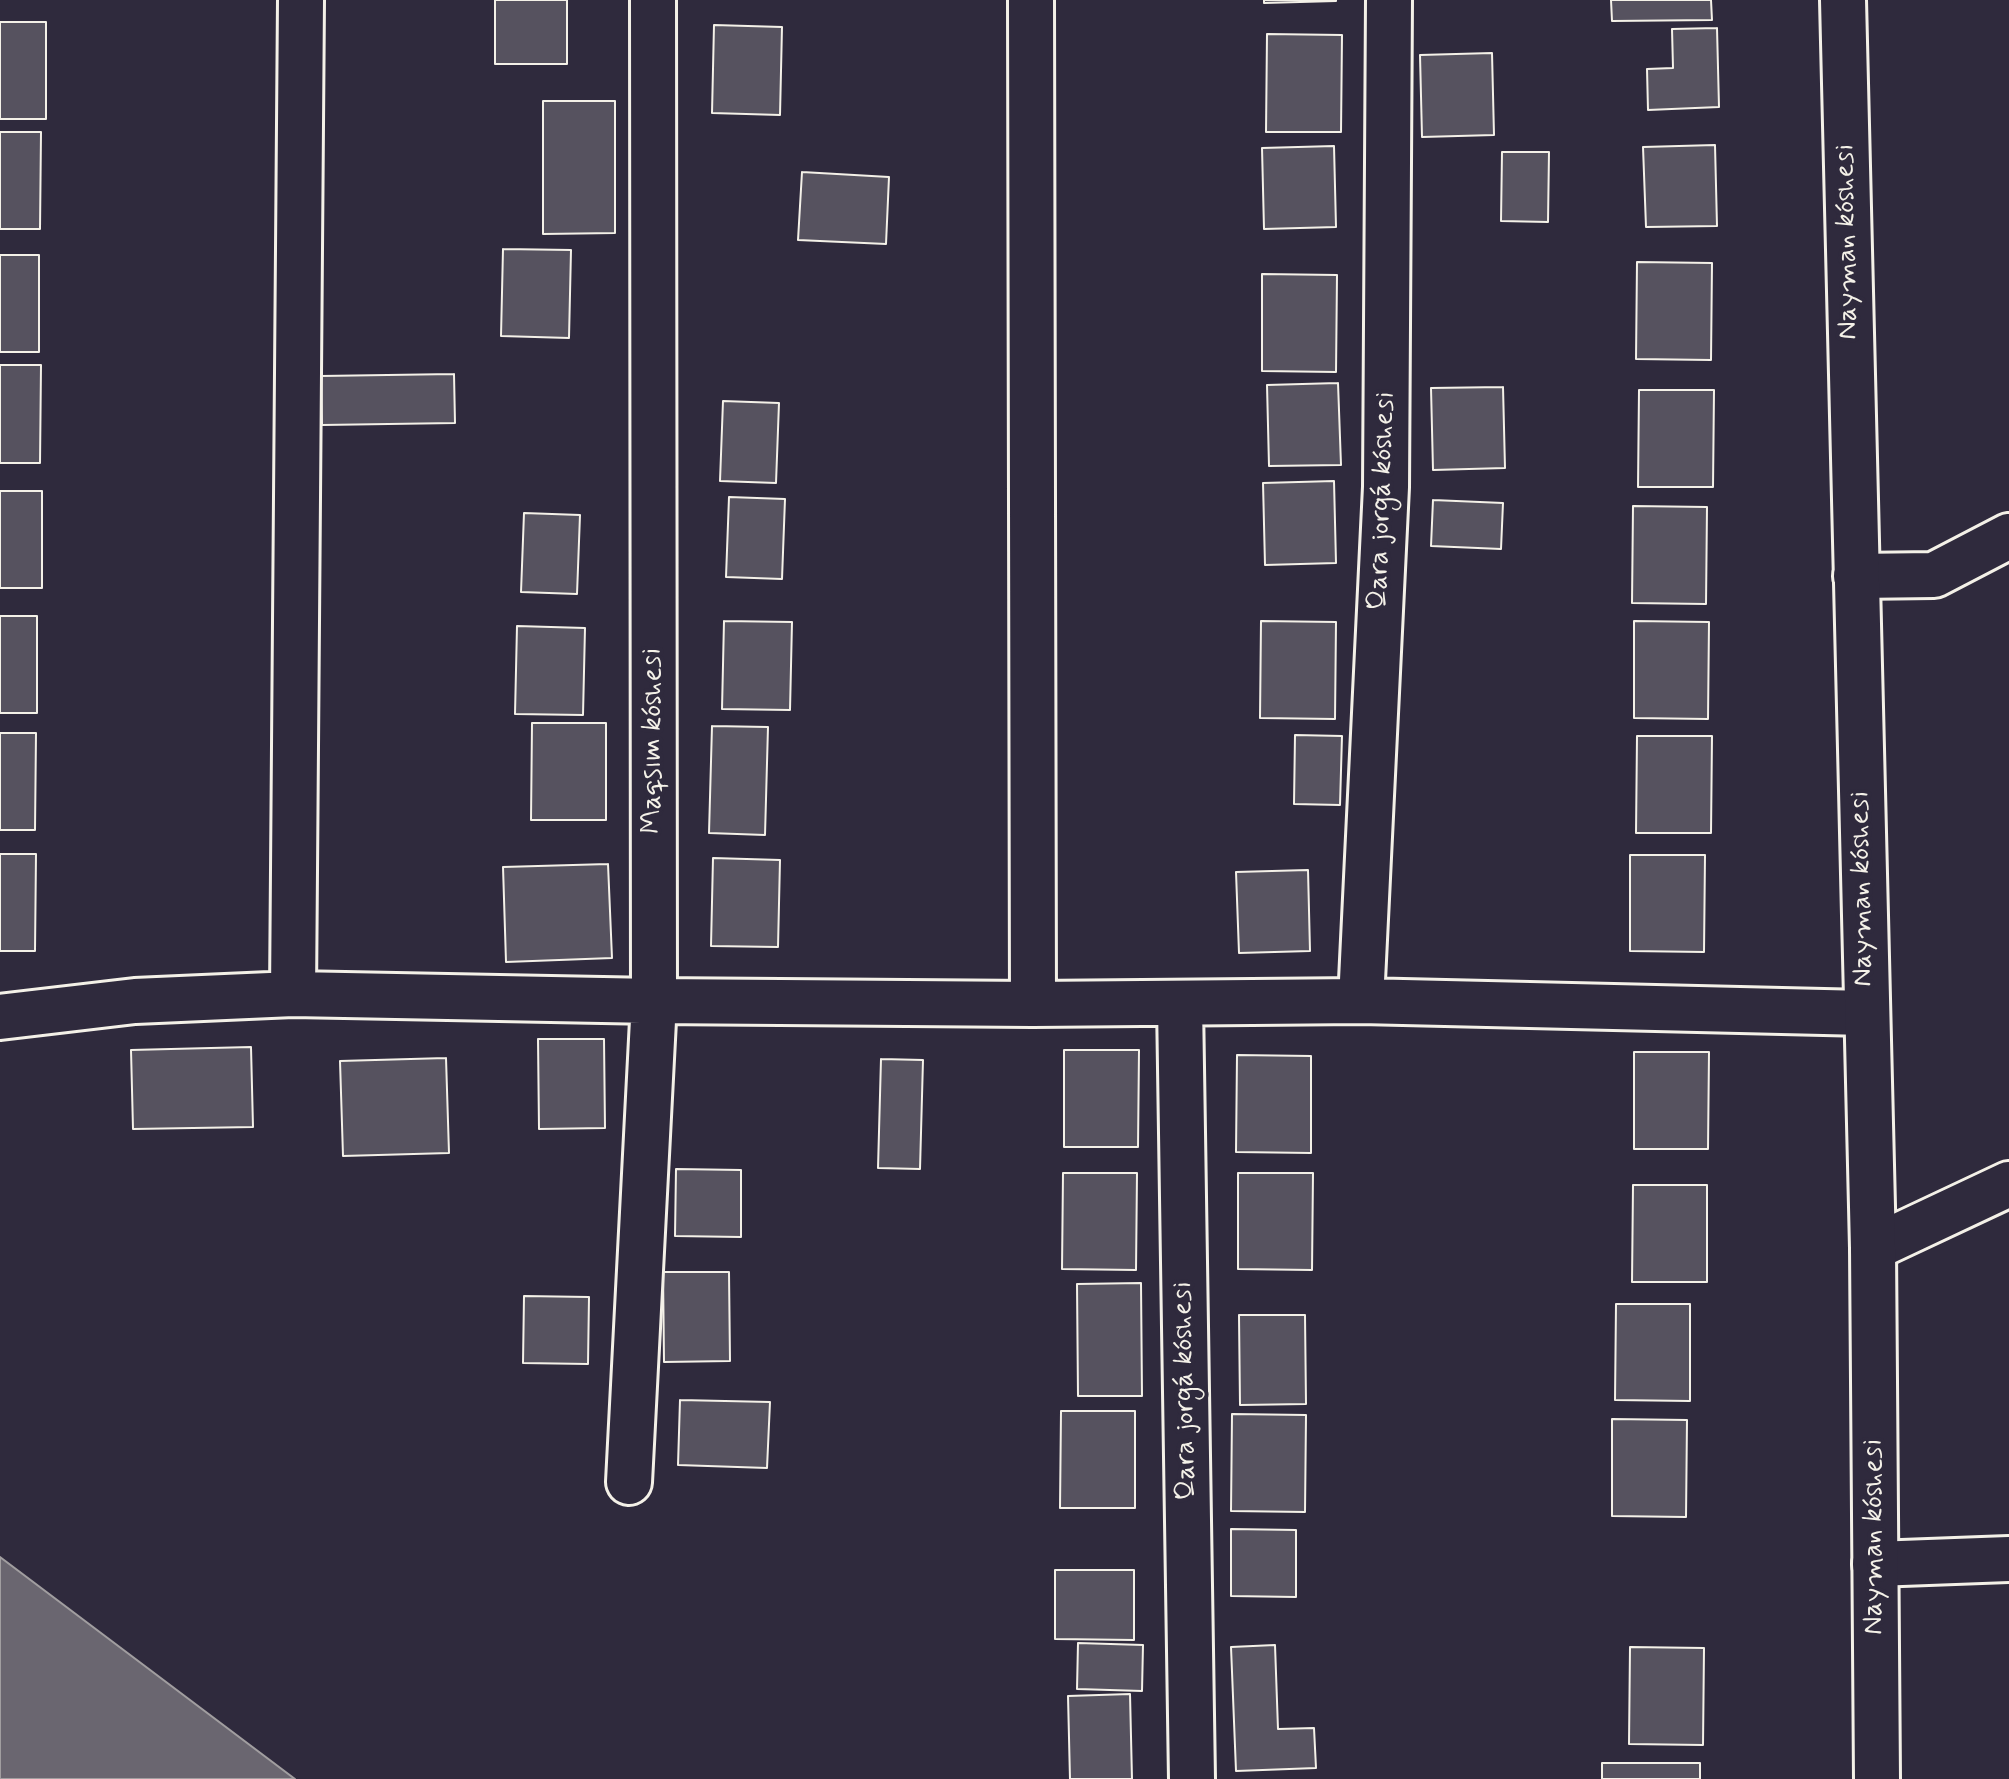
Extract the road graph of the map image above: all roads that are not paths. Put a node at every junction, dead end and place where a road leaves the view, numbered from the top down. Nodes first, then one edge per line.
1 (301, 0) edge
2 (653, 0) edge
3 (1031, 0) edge
4 (1389, 0) edge
5 (1843, 0) edge
6 (2009, 536) edge
7 (1856, 576) junction
8 (293, 994) junction
9 (654, 1001) junction
10 (1361, 1001) junction
11 (1180, 1003) junction
12 (1033, 1004) junction
13 (1866, 1013) junction
14 (0, 1017) edge
15 (2009, 1184) edge
16 (1873, 1248) junction
17 (629, 1482) dead end
18 (2009, 1559) edge
19 (1875, 1564) junction
20 (1192, 1779) edge
21 (1877, 1779) edge

1 - 8 street
2 - 9 street, Maqsım kóshesi
3 - 12 street
4 - 10 street, Qara jorǵa kóshesi
5 - 7 street, Nayman kóshesi
6 - 7 street
7 - 13 street, Nayman kóshesi
8 - 9 street
8 - 14 street
9 - 12 street
9 - 17 street, Maqsım kóshesi
10 - 11 street
10 - 13 street
11 - 12 street
11 - 20 street, Qara jorǵa kóshesi
13 - 16 street, Nayman kóshesi
15 - 16 street
16 - 19 street, Nayman kóshesi
18 - 19 street
19 - 21 street, Nayman kóshesi

